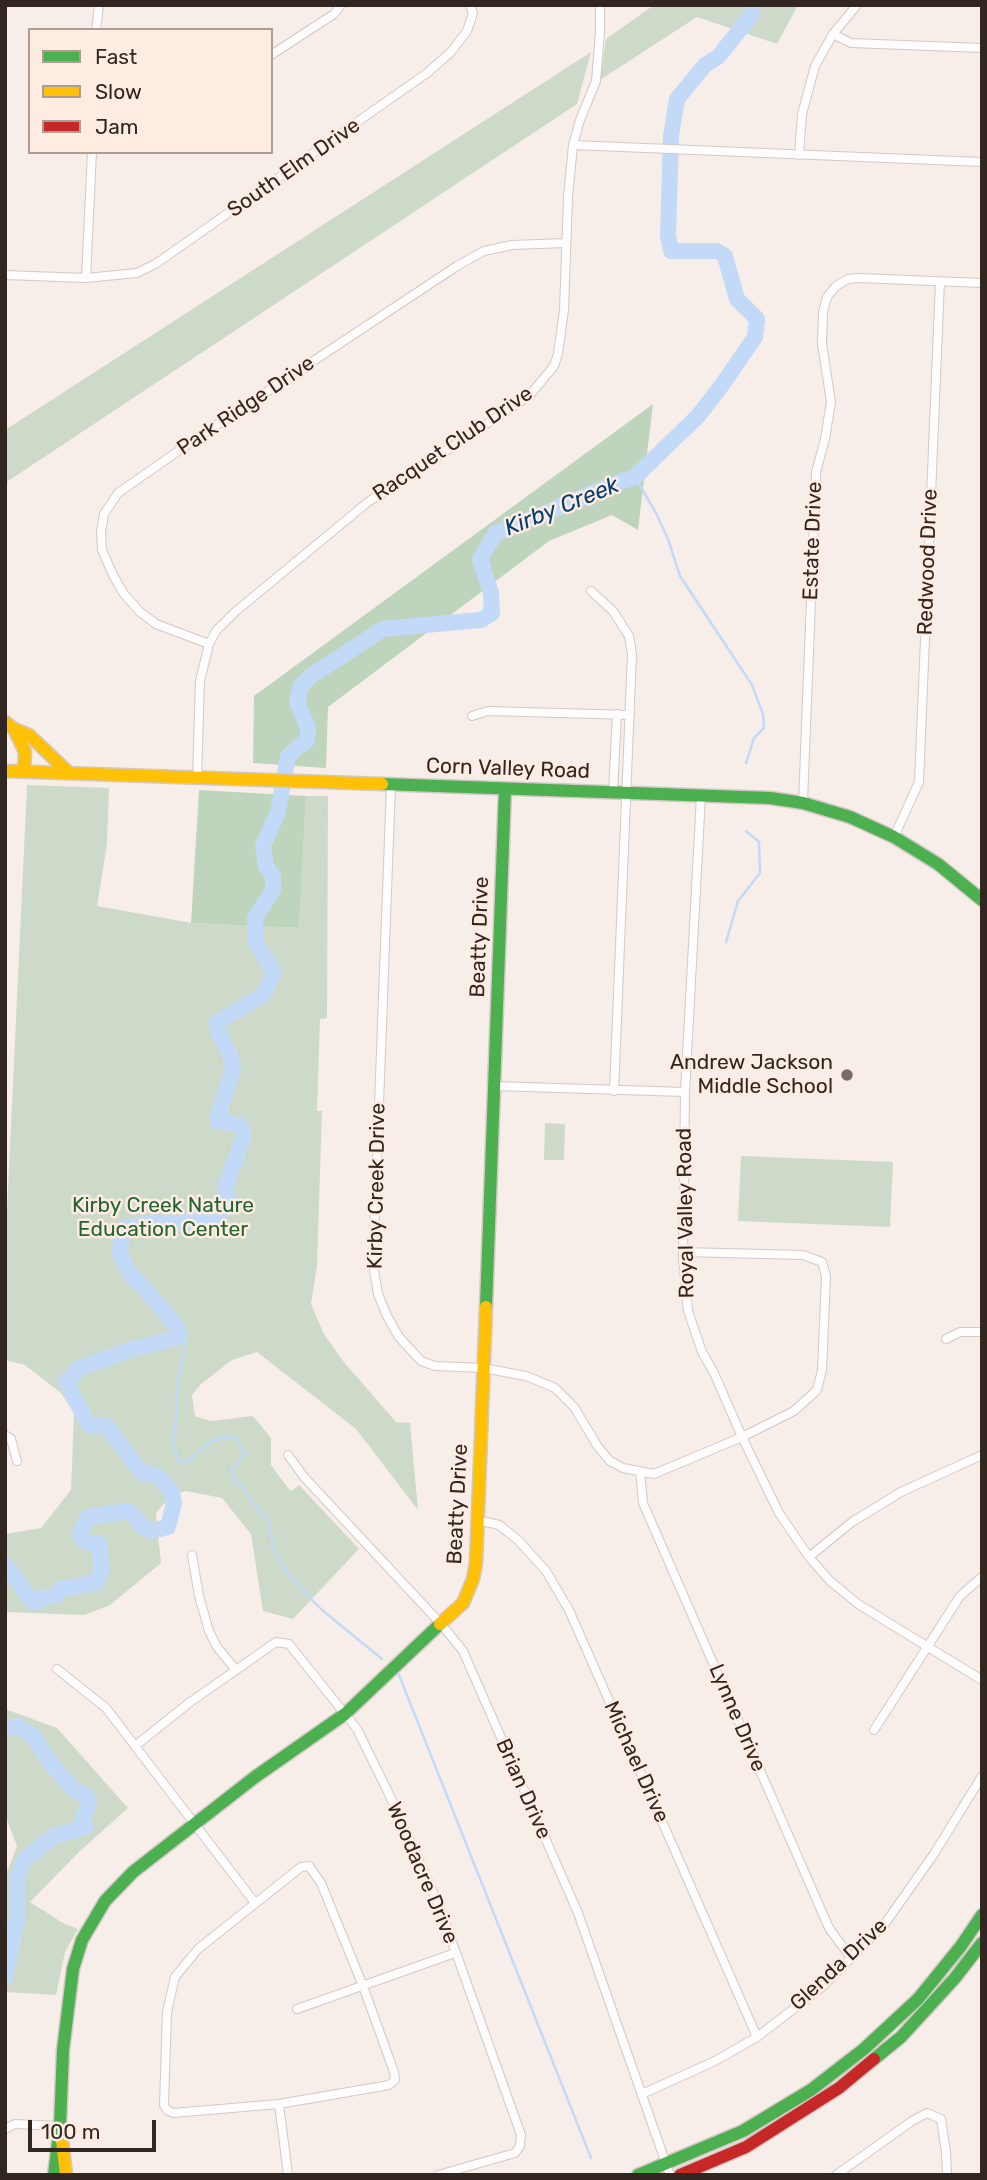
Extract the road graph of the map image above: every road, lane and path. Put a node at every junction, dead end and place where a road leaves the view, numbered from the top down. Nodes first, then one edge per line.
1 (99, 5) edge
2 (341, 5) edge
3 (600, 5) edge
4 (857, 5) edge
5 (471, 9) edge
6 (96, 28) edge
7 (833, 34) junction
8 (982, 48) edge
9 (273, 54) edge
10 (573, 145) junction
11 (92, 154) edge
12 (799, 155) junction
13 (982, 162) edge
14 (566, 243) junction
15 (5, 275) edge
16 (86, 278) junction
17 (940, 281) junction
18 (982, 283) edge
19 (592, 591) dead end
20 (209, 644) junction
21 (617, 714) junction
22 (630, 715) junction
23 (471, 716) dead end
24 (10, 725) edge
25 (5, 771) edge
26 (24, 772) junction
27 (69, 773) junction
28 (197, 778) junction
29 (391, 785) junction
30 (505, 789) junction
31 (620, 792) junction
32 (701, 796) junction
33 (803, 803) junction
34 (894, 836) junction
35 (982, 900) edge
36 (494, 1086) junction
37 (614, 1091) junction
38 (685, 1092) junction
39 (683, 1252) junction
40 (982, 1332) edge
41 (946, 1339) dead end
42 (483, 1368) junction
43 (5, 1435) edge
44 (742, 1437) junction
45 (288, 1455) dead end
46 (982, 1455) edge
47 (17, 1461) dead end
48 (640, 1471) junction
49 (477, 1520) junction
50 (192, 1555) dead end
51 (809, 1557) junction
52 (982, 1577) edge
53 (442, 1625) junction
54 (927, 1646) junction
55 (57, 1669) dead end
56 (235, 1669) junction
57 (982, 1680) edge
58 (345, 1714) junction
59 (874, 1730) dead end
60 (135, 1746) junction
61 (982, 1776) edge
62 (195, 1824) junction
63 (255, 1903) junction
64 (982, 1915) edge
65 (982, 1942) edge
66 (455, 1953) junction
67 (851, 1958) junction
68 (363, 1986) junction
69 (923, 2003) junction
70 (296, 2009) dead end
71 (757, 2037) junction
72 (642, 2094) junction
73 (279, 2104) junction
74 (60, 2126) junction
75 (5, 2129) edge
76 (668, 2170) edge
77 (54, 2175) edge
78 (66, 2175) edge
79 (288, 2175) edge
80 (438, 2175) edge
81 (638, 2175) edge
82 (680, 2175) edge
83 (836, 2175) edge
84 (947, 2175) edge

1 - 6 street
2 - 9 street
3 - 10 street, Racquet Club Drive
4 - 7 street
5 - 16 street, South Elm Drive
7 - 8 street
7 - 12 street
10 - 12 street
10 - 14 street, Racquet Club Drive
11 - 16 street
12 - 13 street
14 - 20 street, Racquet Club Drive
14 - 20 street, Park Ridge Drive
15 - 16 street, South Elm Drive
17 - 18 street
17 - 33 street, Estate Drive
17 - 34 street, Redwood Drive
19 - 22 street
20 - 28 street, Racquet Club Drive
21 - 22 street
21 - 23 street
21 - 31 street
22 - 31 street
24 - 26 main road
24 - 27 main road
25 - 26 main road, Corn Valley Road
26 - 27 main road, Corn Valley Road
27 - 28 main road, Corn Valley Road
28 - 29 main road, Corn Valley Road
29 - 30 main road, Corn Valley Road
29 - 42 street, Kirby Creek Drive
30 - 31 main road, Corn Valley Road
30 - 36 main road, Beatty Drive
31 - 32 main road, Corn Valley Road
31 - 37 street
32 - 33 main road, Corn Valley Road
32 - 38 street, Royal Valley Road
33 - 34 main road, Corn Valley Road
34 - 35 main road, Corn Valley Road
36 - 37 street
36 - 42 main road, Beatty Drive
37 - 38 street
38 - 39 street, Royal Valley Road
39 - 44 street, Royal Valley Road
39 - 44 street, Kirby Creek Drive
40 - 41 street
42 - 48 street, Kirby Creek Drive
42 - 49 main road, Beatty Drive
43 - 47 street
44 - 48 street, Kirby Creek Drive
44 - 51 street, Royal Valley Road
45 - 53 street, Brian Drive
46 - 51 street
48 - 67 street, Lynne Drive
49 - 53 main road, Beatty Drive
49 - 71 street, Michael Drive
50 - 56 street
51 - 54 street, Royal Valley Road
52 - 54 street
53 - 58 main road, Beatty Drive
53 - 72 street, Brian Drive
54 - 57 street, Royal Valley Road
54 - 59 street
55 - 60 street
56 - 58 street, Woodacre Drive
56 - 60 street
58 - 62 main road, Beatty Drive
58 - 66 street, Woodacre Drive
60 - 62 street
61 - 67 street, Glenda Drive
62 - 63 street
62 - 74 main road, Beatty Drive
63 - 68 street
63 - 73 street
64 - 69 main road
65 - 69 main road
66 - 68 street
66 - 80 street, Woodacre Drive
67 - 71 street, Glenda Drive
68 - 70 street
68 - 73 street
69 - 76 main road
69 - 82 main road
71 - 72 street, Glenda Drive
72 - 76 street, Brian Drive
73 - 79 street
74 - 75 street
74 - 77 main road, Beatty Drive
74 - 78 main road, Beatty Drive
76 - 81 main road
83 - 84 street

